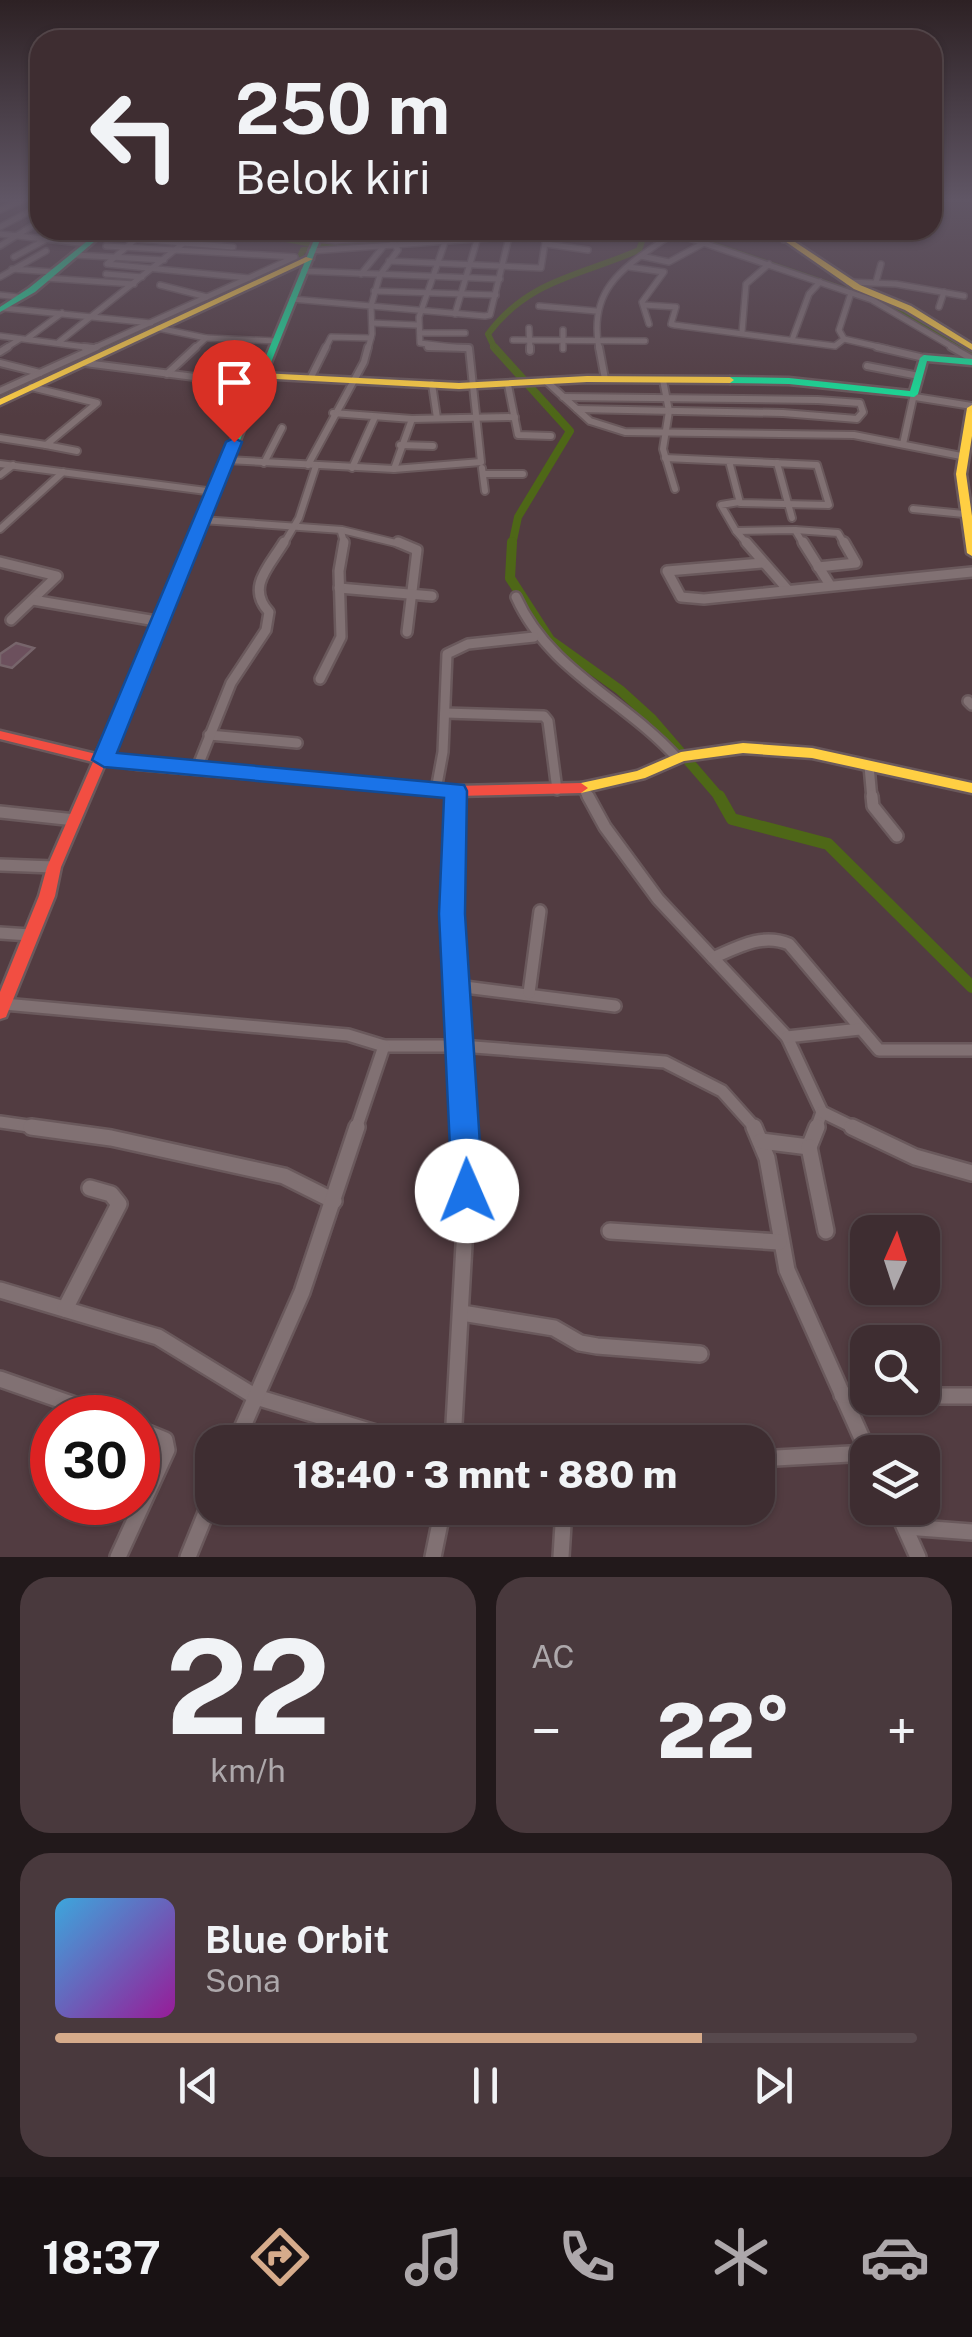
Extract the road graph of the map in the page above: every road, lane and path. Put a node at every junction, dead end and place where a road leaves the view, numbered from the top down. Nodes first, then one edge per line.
1 (15, 271) edge
2 (55, 271) edge
3 (151, 271) edge
4 (177, 271) edge
5 (272, 271) edge
6 (285, 271) edge
7 (303, 271) edge
8 (355, 271) edge
9 (364, 271) edge
10 (382, 271) edge
11 (434, 271) edge
12 (469, 271) edge
13 (503, 271) edge
14 (625, 271) edge
15 (656, 271) edge
16 (755, 271) edge
17 (787, 271) edge
18 (827, 271) edge
19 (879, 271) edge
20 (106, 274) dead end
21 (361, 274) junction
22 (49, 275) junction
23 (380, 275) junction
24 (432, 276) junction
25 (143, 277) junction
26 (467, 277) junction
27 (500, 279) junction
28 (257, 280) junction
29 (820, 282) junction
30 (876, 282) junction
31 (134, 284) junction
32 (160, 285) dead end
33 (850, 287) junction
34 (374, 291) junction
35 (427, 292) junction
36 (944, 292) junction
37 (462, 294) junction
38 (496, 295) junction
39 (964, 296) dead end
40 (215, 299) junction
41 (292, 299) junction
42 (1, 305) edge
43 (644, 305) junction
44 (371, 306) junction
45 (539, 306) dead end
46 (939, 308) dead end
47 (420, 310) junction
48 (596, 311) junction
49 (62, 313) junction
50 (455, 314) junction
51 (96, 316) junction
52 (361, 318) dead end
53 (371, 321) junction
54 (649, 324) dead end
55 (155, 326) junction
56 (529, 328) dead end
57 (418, 329) junction
58 (466, 332) dead end
59 (742, 332) junction
60 (562, 335) junction
61 (0, 336) edge
62 (24, 338) junction
63 (206, 338) junction
64 (371, 338) junction
65 (844, 339) junction
66 (514, 340) dead end
67 (530, 340) junction
68 (597, 340) junction
69 (792, 340) junction
70 (276, 341) junction
71 (645, 341) dead end
72 (59, 342) junction
73 (95, 348) junction
74 (972, 348) edge
75 (530, 350) dead end
76 (563, 350) dead end
77 (0, 352) edge
78 (924, 358) junction
79 (972, 361) edge
80 (85, 362) junction
81 (0, 364) edge
82 (867, 366) dead end
83 (40, 373) junction
84 (167, 374) junction
85 (919, 376) junction
86 (311, 377) junction
87 (605, 379) junction
88 (356, 380) junction
89 (663, 380) junction
90 (259, 381) junction
91 (544, 381) junction
92 (432, 384) junction
93 (514, 385) junction
94 (473, 386) junction
95 (31, 387) junction
96 (914, 395) junction
97 (563, 397) junction
98 (666, 397) junction
99 (1, 398) edge
100 (972, 407) edge
101 (577, 410) junction
102 (668, 411) junction
103 (333, 412) junction
104 (374, 417) junction
105 (477, 417) junction
106 (515, 417) junction
107 (437, 418) junction
108 (412, 420) junction
109 (282, 428) dead end
110 (665, 433) junction
111 (551, 436) dead end
112 (0, 438) edge
113 (904, 444) junction
114 (400, 445) junction
115 (46, 446) junction
116 (433, 446) dead end
117 (77, 451) dead end
118 (665, 458) junction
119 (965, 459) edge
120 (226, 460) junction
121 (729, 460) junction
122 (481, 462) junction
123 (264, 463) junction
124 (777, 463) junction
125 (0, 464) edge
126 (13, 466) junction
127 (312, 466) junction
128 (352, 468) junction
129 (394, 469) junction
130 (63, 472) junction
131 (484, 474) junction
132 (523, 474) dead end
133 (0, 476) edge
134 (675, 489) dead end
135 (485, 491) dead end
136 (206, 492) junction
137 (739, 502) junction
138 (788, 505) junction
139 (913, 509) dead end
140 (964, 514) junction
141 (792, 518) dead end
142 (202, 520) junction
143 (292, 528) junction
144 (0, 529) edge
145 (795, 530) junction
146 (969, 530) edge
147 (736, 531) junction
148 (342, 532) junction
149 (972, 553) edge
150 (0, 562) edge
151 (762, 563) junction
152 (818, 567) junction
153 (972, 572) edge
154 (830, 584) junction
155 (339, 588) junction
156 (788, 590) junction
157 (410, 593) junction
158 (432, 596) dead end
159 (516, 597) dead end
160 (34, 600) junction
161 (12, 620) dead end
162 (162, 622) junction
163 (407, 632) dead end
164 (534, 637) junction
165 (320, 679) dead end
166 (445, 713) junction
167 (0, 734) edge
168 (209, 736) junction
169 (298, 743) dead end
170 (674, 753) junction
171 (104, 760) junction
172 (868, 766) junction
173 (196, 768) junction
174 (584, 788) junction
175 (972, 788) edge
176 (436, 790) junction
177 (557, 790) junction
178 (456, 791) junction
179 (0, 812) edge
180 (75, 820) junction
181 (897, 836) dead end
182 (0, 865) edge
183 (54, 867) junction
184 (540, 911) dead end
185 (0, 932) edge
186 (30, 935) junction
187 (713, 958) junction
188 (457, 986) junction
189 (528, 994) junction
190 (2, 1002) edge
191 (615, 1006) dead end
192 (860, 1029) junction
193 (787, 1037) junction
194 (384, 1046) junction
195 (460, 1046) junction
196 (972, 1050) edge
197 (822, 1112) junction
198 (0, 1122) edge
199 (762, 1141) junction
200 (809, 1146) junction
201 (972, 1172) edge
202 (90, 1188) dead end
203 (334, 1202) junction
204 (610, 1231) dead end
205 (826, 1231) dead end
206 (780, 1242) junction
207 (0, 1290) edge
208 (65, 1309) junction
209 (462, 1313) junction
210 (700, 1354) dead end
211 (0, 1379) edge
212 (842, 1394) junction
213 (850, 1394) edge
214 (46, 1395) edge
215 (940, 1396) edge
216 (972, 1396) edge
217 (256, 1397) junction
218 (244, 1425) edge
219 (349, 1425) edge
220 (454, 1425) edge
221 (860, 1435) edge
222 (160, 1437) edge
223 (850, 1454) edge
224 (775, 1458) edge
225 (160, 1465) edge
226 (133, 1525) edge
227 (201, 1525) edge
228 (440, 1525) edge
229 (563, 1525) edge
230 (906, 1527) joint
231 (972, 1532) edge
232 (118, 1557) edge
233 (188, 1557) edge
234 (433, 1557) edge
235 (562, 1557) edge
236 (918, 1557) edge

1 - 22 street
2 - 22 main road
3 - 25 street
4 - 28 street
5 - 28 street
6 - 28 main road
7 - 41 main road
8 - 21 street
9 - 21 street
10 - 23 street
11 - 24 street
12 - 26 street
13 - 27 street
14 - 48 street
15 - 43 street
16 - 59 street
17 - 29 street
18 - 33 main road
19 - 30 street
20 - 25 street
21 - 23 street
22 - 31 street
22 - 42 main road
23 - 24 street
23 - 34 street
24 - 26 street
24 - 35 street
25 - 31 street
26 - 27 street
26 - 37 street
27 - 38 street
28 - 40 main road
29 - 33 street
29 - 69 street
30 - 33 street
30 - 36 street
31 - 51 street
32 - 40 street
33 - 65 street
33 - 74 main road
33 - 79 street
34 - 35 street
34 - 44 street
35 - 37 street
35 - 47 street
36 - 39 street
36 - 46 street
37 - 38 street
37 - 50 street
38 - 50 street
40 - 55 main road
41 - 44 street
41 - 70 main road
42 - 49 street
43 - 54 street
43 - 59 street
44 - 47 street
44 - 53 street
45 - 48 street
47 - 50 street
47 - 57 street
48 - 68 street
49 - 51 street
49 - 62 street
51 - 55 street
51 - 72 street
52 - 53 street
53 - 57 street
53 - 64 street
55 - 63 street
55 - 73 street
55 - 80 main road
56 - 67 street
57 - 58 street
57 - 94 street
59 - 69 street
60 - 67 street
60 - 68 street
60 - 76 street
61 - 62 street
62 - 72 street
62 - 77 street
63 - 70 street
63 - 84 street
64 - 86 street
64 - 88 street
65 - 69 street
65 - 78 street
66 - 67 street
67 - 75 street
68 - 71 street
68 - 87 street
70 - 90 main road
72 - 73 street
73 - 83 street
78 - 79 main road
78 - 85 main road
80 - 84 street
80 - 95 main road
81 - 83 street
82 - 85 street
83 - 99 street
84 - 90 street
85 - 96 main road
86 - 88 main road
86 - 90 main road
87 - 89 main road
87 - 91 main road
88 - 92 main road
88 - 103 street
89 - 96 main road
89 - 98 street
90 - 120 main road
91 - 93 main road
91 - 97 street
92 - 94 main road
92 - 107 street
93 - 94 main road
93 - 106 street
94 - 105 street
95 - 99 main road
95 - 115 street
96 - 100 street
96 - 113 street
97 - 98 street
97 - 101 street
98 - 102 street
98 - 102 street
100 - 119 main road
101 - 102 street
101 - 110 street
102 - 110 street
103 - 104 street
103 - 127 street
104 - 108 street
104 - 128 street
105 - 106 street
105 - 107 street
105 - 122 street
106 - 111 street
107 - 108 street
108 - 114 street
109 - 123 street
110 - 113 street
110 - 118 street
112 - 115 street
113 - 119 street
114 - 116 street
114 - 129 street
115 - 117 street
118 - 121 street
118 - 134 street
119 - 140 main road
120 - 123 street
120 - 136 main road
121 - 124 street
121 - 137 street
122 - 129 street
122 - 131 street
123 - 127 street
124 - 138 street
124 - 138 street
125 - 126 street
126 - 130 street
126 - 133 street
127 - 128 street
127 - 143 street
128 - 129 street
130 - 136 street
130 - 144 street
131 - 132 street
131 - 135 street
136 - 142 main road
137 - 138 street
137 - 147 street
138 - 141 street
139 - 140 street
140 - 146 main road
142 - 143 street
142 - 162 main road
143 - 148 street
143 - 168 street
145 - 147 street
145 - 152 street
145 - 152 street
146 - 149 main road
147 - 151 street
148 - 155 street
148 - 157 street
150 - 160 street
151 - 156 street
151 - 156 street
152 - 154 street
153 - 154 street
154 - 156 street
155 - 157 street
155 - 165 street
157 - 158 street
157 - 163 street
159 - 164 street
160 - 161 street
160 - 162 street
162 - 171 main road
164 - 166 street
164 - 170 street
166 - 176 street
166 - 177 street
167 - 171 main road
168 - 169 street
168 - 173 street
170 - 172 main road
170 - 174 main road
171 - 173 main road
171 - 180 main road
172 - 175 main road
172 - 181 street
173 - 176 main road
174 - 177 main road
174 - 187 street
176 - 178 main road
177 - 178 main road
178 - 188 street
179 - 180 street
180 - 183 main road
182 - 183 street
183 - 186 main road
184 - 189 street
185 - 186 street
186 - 190 main road
187 - 192 street
187 - 193 street
188 - 189 street
188 - 195 street
189 - 191 street
190 - 194 street
192 - 193 street
192 - 196 street
193 - 197 street
194 - 195 street
194 - 203 street
195 - 199 street
195 - 209 street
197 - 200 street
197 - 201 street
198 - 203 street
199 - 200 street
199 - 206 street
200 - 205 street
202 - 208 street
203 - 217 street
204 - 206 street
206 - 212 street
207 - 208 street
208 - 217 street
209 - 210 street
209 - 220 street
211 - 214 street
212 - 213 street
212 - 221 street
215 - 216 street
217 - 218 street
217 - 219 street
222 - 225 street
223 - 224 street
226 - 232 street
227 - 233 street
228 - 234 street
229 - 235 street
230 - 231 street
230 - 236 street

